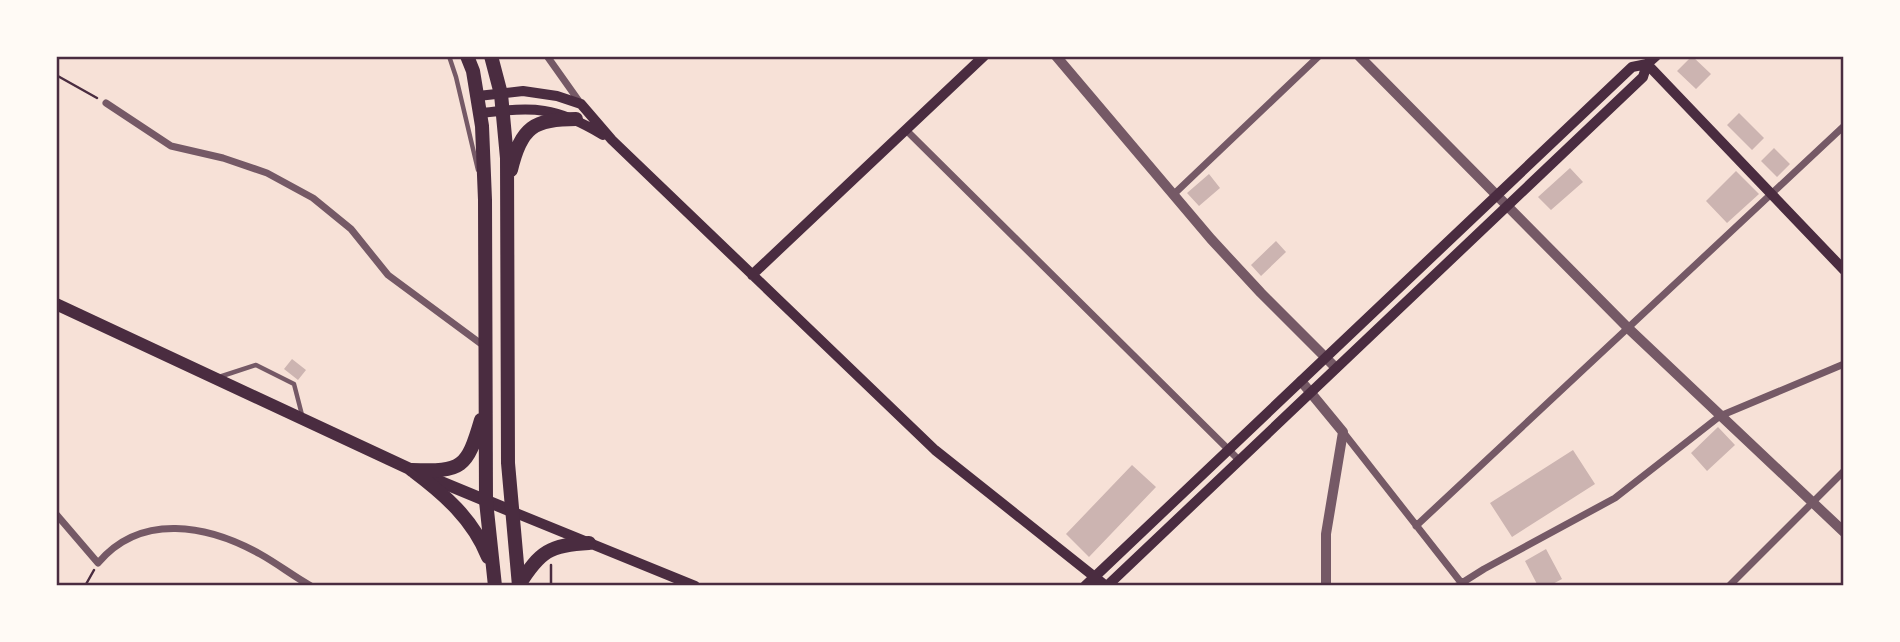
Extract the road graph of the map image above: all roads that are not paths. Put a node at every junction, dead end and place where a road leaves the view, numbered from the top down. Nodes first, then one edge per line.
1 (449, 56) edge
2 (467, 56) edge
3 (491, 56) edge
4 (547, 56) edge
5 (984, 56) edge
6 (1056, 56) edge
7 (1319, 56) edge
8 (1359, 56) edge
9 (1648, 59) edge
10 (501, 94) junction
11 (478, 96) junction
12 (106, 103) road end
13 (581, 104) junction
14 (503, 110) junction
15 (481, 113) junction
16 (576, 119) junction
17 (1844, 127) edge
18 (906, 130) junction
19 (612, 140) junction
20 (1174, 194) junction
21 (1771, 194) junction
22 (1496, 195) junction
23 (508, 199) junction
24 (485, 200) junction
25 (1506, 206) junction
26 (1844, 270) edge
27 (752, 275) junction
28 (56, 304) edge
29 (1628, 328) junction
30 (485, 346) junction
31 (1326, 358) junction
32 (1844, 364) edge
33 (1336, 368) junction
34 (215, 378) junction
35 (1301, 381) junction
36 (1311, 392) junction
37 (485, 405) junction
38 (1720, 416) junction
39 (304, 419) junction
40 (1343, 432) junction
41 (1228, 450) junction
42 (1239, 460) junction
43 (412, 470) junction
44 (1844, 471) edge
45 (486, 500) junction
46 (1813, 503) junction
47 (511, 511) junction
48 (56, 514) edge
49 (1416, 526) junction
50 (1844, 532) edge
51 (589, 543) junction
52 (1095, 577) junction
53 (495, 579) edge
54 (519, 585) edge
55 (1461, 585) edge
56 (311, 586) edge
57 (694, 586) edge
58 (1085, 586) edge
59 (1106, 586) edge
60 (1326, 586) edge
61 (1729, 586) edge

1 - 24 lane
2 - 11 highway
3 - 10 highway
4 - 13 street
5 - 18 main road
6 - 20 street
7 - 20 street
8 - 22 street
9 - 21 main road
9 - 22 main road
9 - 25 main road
10 - 11 main road
10 - 13 main road
10 - 14 highway
11 - 15 highway
12 - 30 street
13 - 19 main road
14 - 15 main road
14 - 16 main road
14 - 23 highway
15 - 24 highway
16 - 19 main road
16 - 23 highway
17 - 21 street
18 - 27 main road
18 - 41 street
19 - 27 main road
20 - 31 street
21 - 26 main road
21 - 29 street
22 - 25 street
22 - 31 main road
23 - 47 highway
24 - 30 highway
25 - 29 street
25 - 33 main road
27 - 52 main road
28 - 34 main road
29 - 38 street
29 - 49 street
30 - 37 highway
31 - 33 street
31 - 35 main road
32 - 38 street
33 - 36 main road
34 - 39 main road
34 - 39 lane
35 - 36 street
35 - 41 main road
36 - 40 street
36 - 42 main road
37 - 43 highway
37 - 45 highway
38 - 46 street
38 - 55 street
39 - 43 main road
40 - 49 street
40 - 60 street
41 - 42 street
41 - 52 main road
42 - 59 main road
43 - 45 main road
43 - 53 highway
44 - 46 street
45 - 47 main road
45 - 53 highway
46 - 50 street
46 - 61 street
47 - 51 main road
47 - 54 highway
48 - 56 street
49 - 55 street
51 - 54 highway
51 - 57 main road
52 - 58 main road
52 - 59 main road

